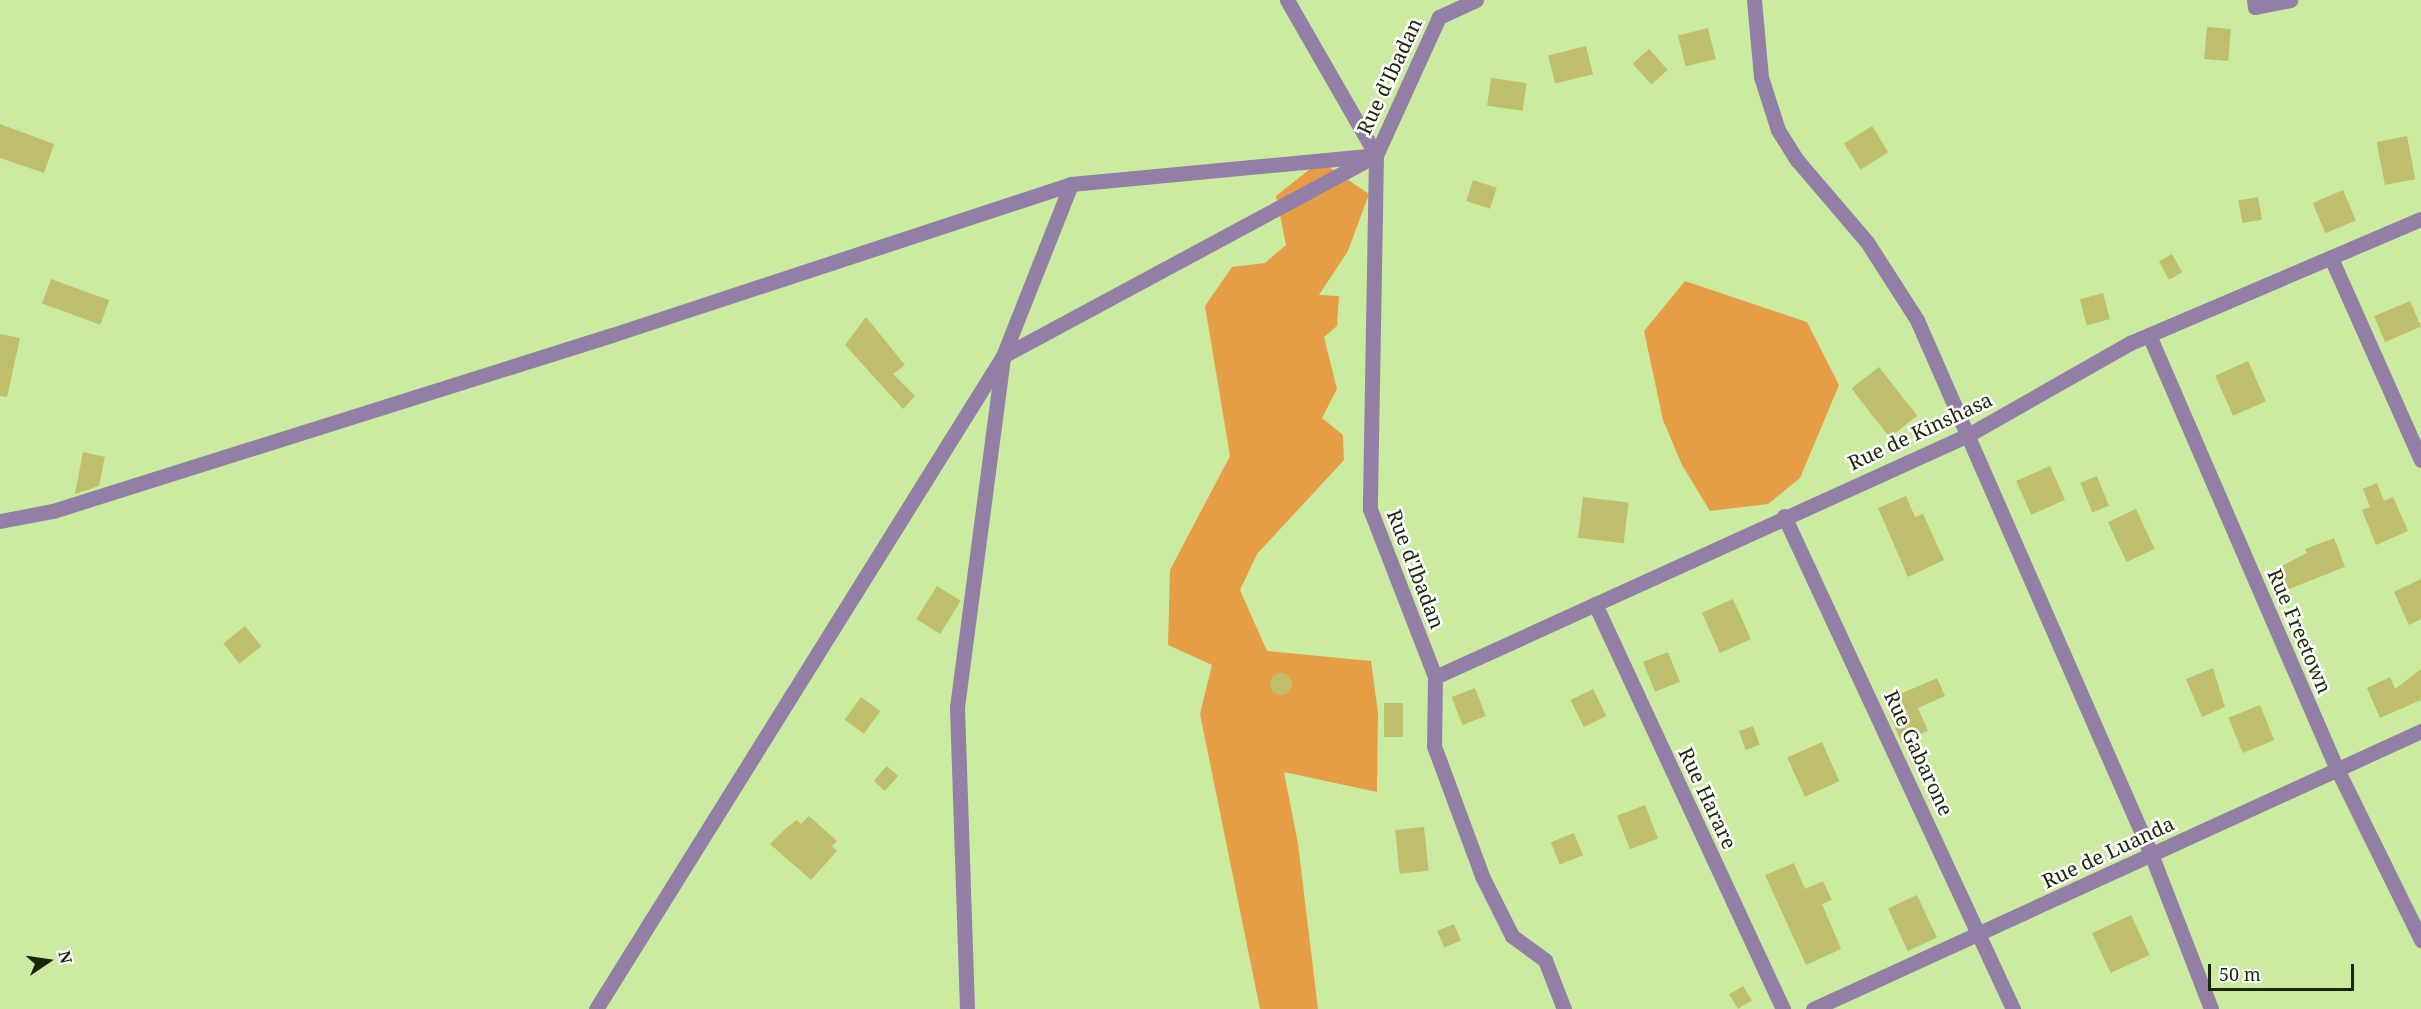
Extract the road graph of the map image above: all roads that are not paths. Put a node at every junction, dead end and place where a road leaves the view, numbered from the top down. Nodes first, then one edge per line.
1 (1287, 0) edge
2 (1476, 0) edge
3 (1754, 0) edge
4 (2254, 0) edge
5 (2290, 0) edge
6 (1376, 155) junction
7 (1071, 184) junction
8 (2421, 219) edge
9 (2331, 258) junction
10 (2149, 335) junction
11 (1003, 356) junction
12 (1968, 435) junction
13 (2421, 460) edge
14 (1784, 516) junction
15 (0, 521) edge
16 (1595, 604) junction
17 (1435, 677) junction
18 (2421, 731) edge
19 (2337, 769) junction
20 (2151, 854) junction
21 (1982, 935) junction
22 (2421, 940) edge
23 (596, 1009) edge
24 (966, 1009) edge
25 (1564, 1009) edge
26 (1783, 1009) edge
27 (1813, 1009) edge
28 (2013, 1009) edge
29 (2211, 1009) edge

1 - 6 street
2 - 6 street, Rue d'Ibadan
3 - 12 street
4 - 5 street
6 - 7 street
6 - 11 street
6 - 17 street, Rue d'Ibadan
7 - 11 street
7 - 15 street
8 - 9 street, Rue de Kinshasa
9 - 10 street, Rue de Kinshasa
9 - 13 street
10 - 12 street, Rue de Kinshasa
10 - 19 street, Rue Freetown
11 - 23 street
11 - 24 street
12 - 14 street, Rue de Kinshasa
12 - 20 street
14 - 16 street, Rue de Kinshasa
14 - 21 street, Rue Gabarone
16 - 17 street, Rue de Kinshasa
16 - 26 street, Rue Harare
17 - 25 street, Rue d'Ibadan
18 - 19 street, Rue de Luanda
19 - 20 street, Rue de Luanda
19 - 22 street, Rue Freetown
20 - 21 street, Rue de Luanda
20 - 29 street
21 - 27 street, Rue de Luanda
21 - 28 street, Rue Gabarone

